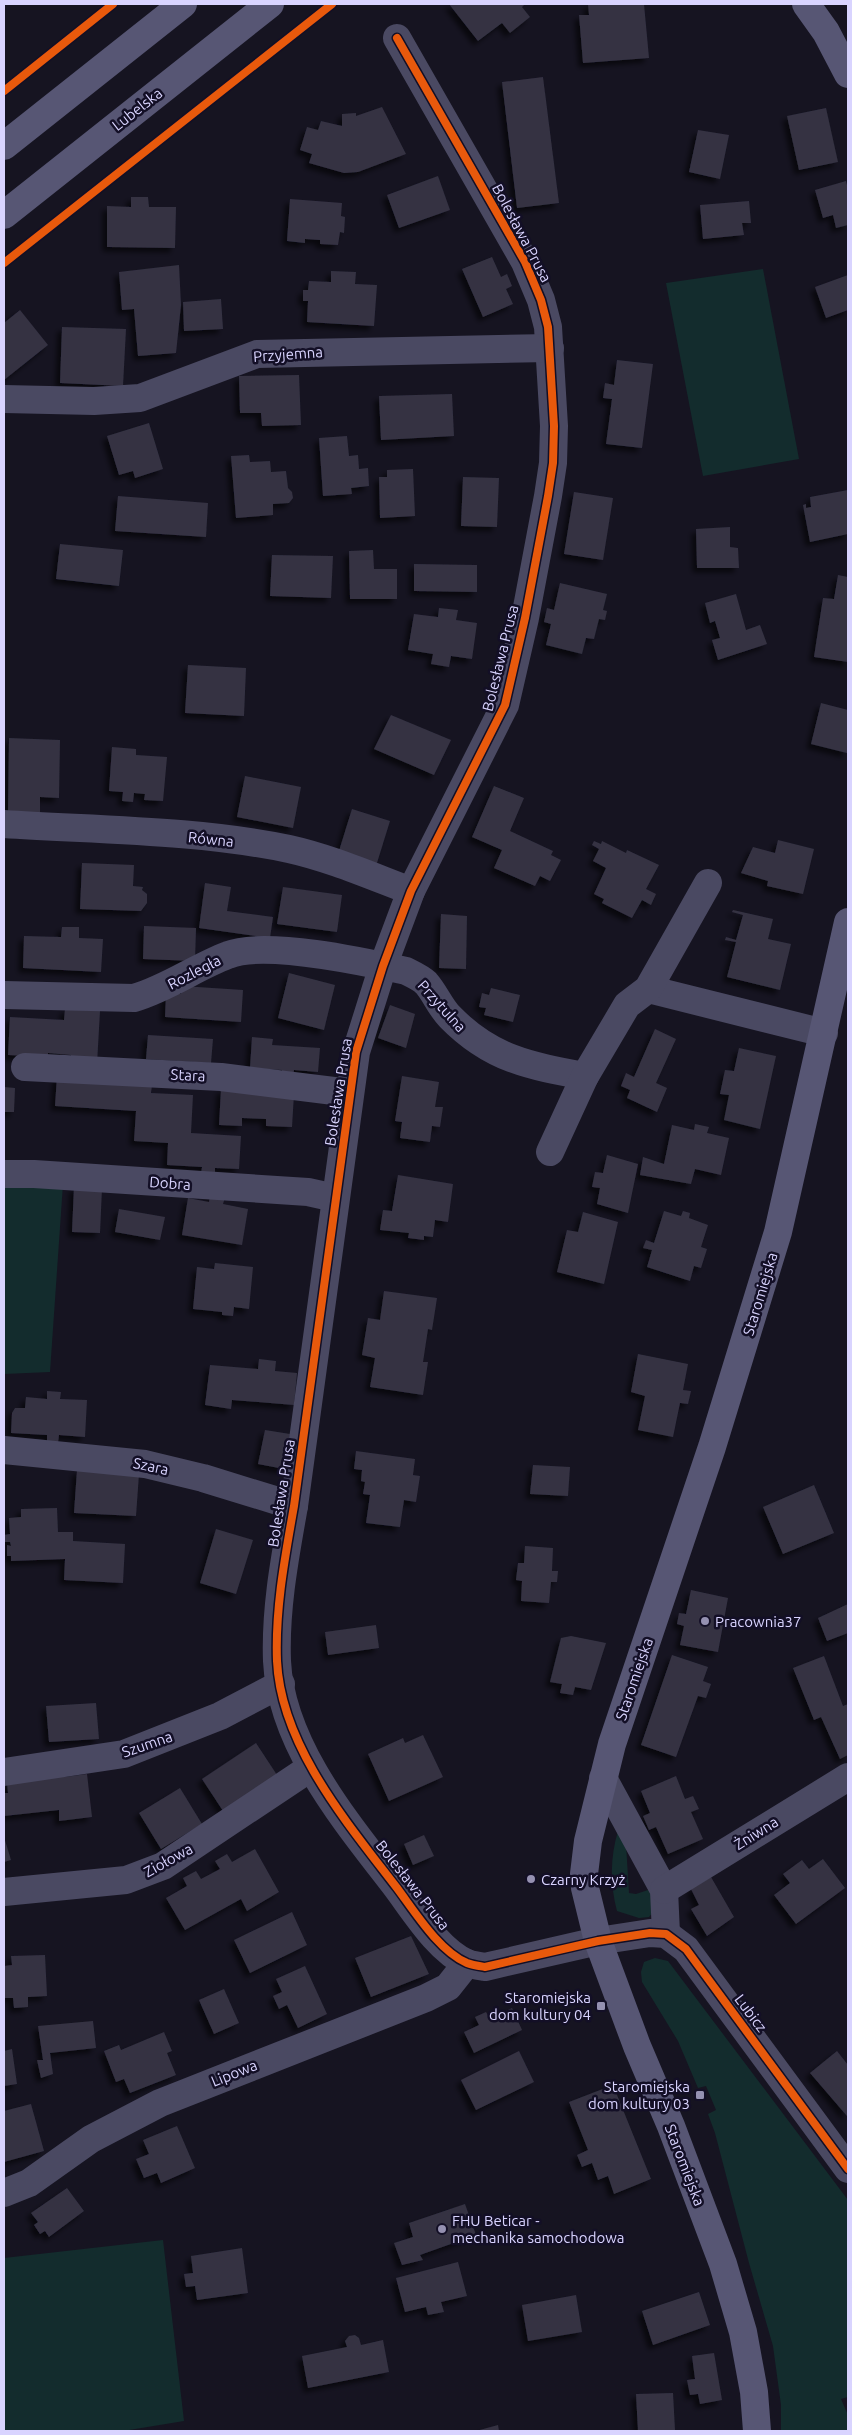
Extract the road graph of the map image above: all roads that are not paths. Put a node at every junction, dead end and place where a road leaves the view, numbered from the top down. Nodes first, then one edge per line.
1 (183, 4) edge
2 (270, 4) edge
3 (806, 4) edge
4 (397, 38) dead end
5 (848, 74) edge
6 (4, 146) edge
7 (4, 215) edge
8 (550, 348) junction
9 (4, 399) edge
10 (4, 824) edge
11 (708, 883) dead end
12 (411, 891) junction
13 (848, 922) edge
14 (383, 966) junction
15 (648, 989) junction
16 (4, 995) edge
17 (824, 1032) junction
18 (25, 1067) dead end
19 (585, 1076) junction
20 (350, 1093) junction
21 (550, 1152) dead end
22 (4, 1174) edge
23 (335, 1198) junction
24 (4, 1450) edge
25 (294, 1506) junction
26 (281, 1684) junction
27 (310, 1768) junction
28 (4, 1772) edge
29 (848, 1777) edge
30 (603, 1778) junction
31 (664, 1890) junction
32 (4, 1892) edge
33 (666, 1934) junction
34 (598, 1941) junction
35 (467, 1963) junction
36 (848, 2169) edge
37 (4, 2193) edge
38 (757, 2431) edge

1 - 6 street
2 - 7 street, Lubelska
3 - 5 street
4 - 8 street, Bolesława Prusa
8 - 9 street, Przyjemna
8 - 12 street, Bolesława Prusa
10 - 12 street, Równa
11 - 15 street
12 - 14 street, Bolesława Prusa
13 - 17 street, Staromiejska
14 - 16 street, Rozległa
14 - 19 street, Przytulna
14 - 20 street, Bolesława Prusa
15 - 17 street
15 - 19 street
17 - 30 street, Staromiejska
18 - 20 street, Stara
19 - 21 street
20 - 23 street, Bolesława Prusa
22 - 23 street, Dobra
23 - 25 street, Bolesława Prusa
24 - 25 street, Szara
25 - 26 street, Bolesława Prusa
26 - 27 street, Bolesława Prusa
26 - 28 street, Szumna
27 - 32 street, Ziołowa
27 - 35 street, Bolesława Prusa
29 - 31 street, Żniwna
30 - 31 street
30 - 34 street, Staromiejska
31 - 33 street
33 - 34 street
33 - 36 street, Lubicz
34 - 35 street, Bolesława Prusa
34 - 38 street, Staromiejska
35 - 37 street, Lipowa

